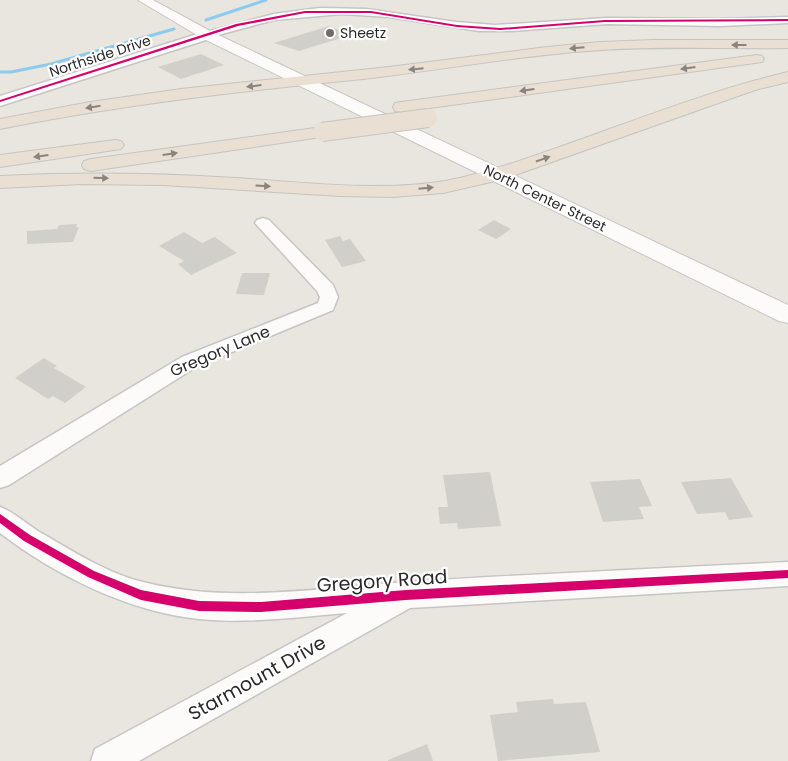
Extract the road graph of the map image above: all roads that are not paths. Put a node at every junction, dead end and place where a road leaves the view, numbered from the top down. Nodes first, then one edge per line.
1 (144, 0) edge
2 (788, 20) edge
3 (207, 35) junction
4 (788, 44) edge
5 (788, 55) edge
6 (788, 68) edge
7 (788, 77) edge
8 (302, 80) junction
9 (0, 101) edge
10 (0, 124) edge
11 (318, 125) junction
12 (0, 161) edge
13 (497, 175) junction
14 (0, 177) edge
15 (0, 182) edge
16 (263, 223) dead end
17 (788, 315) edge
18 (0, 478) edge
19 (0, 518) edge
20 (788, 574) edge
21 (406, 595) junction
22 (107, 761) edge

1 - 3 main road, North Center Street
2 - 3 street
3 - 8 main road, North Center Street
3 - 9 street, Northside Drive
4 -> 8 highway
5 -> 11 highway
6 - 11 highway, bridge
13 -> 7 highway
8 -> 10 highway
8 - 13 main road, North Center Street
11 -> 12 highway
14 -> 11 highway
15 -> 13 highway
13 - 17 main road, North Center Street
16 - 18 street, Gregory Lane
19 - 21 street, Gregory Road
20 - 21 street, Gregory Road
21 - 22 street, Starmount Drive

